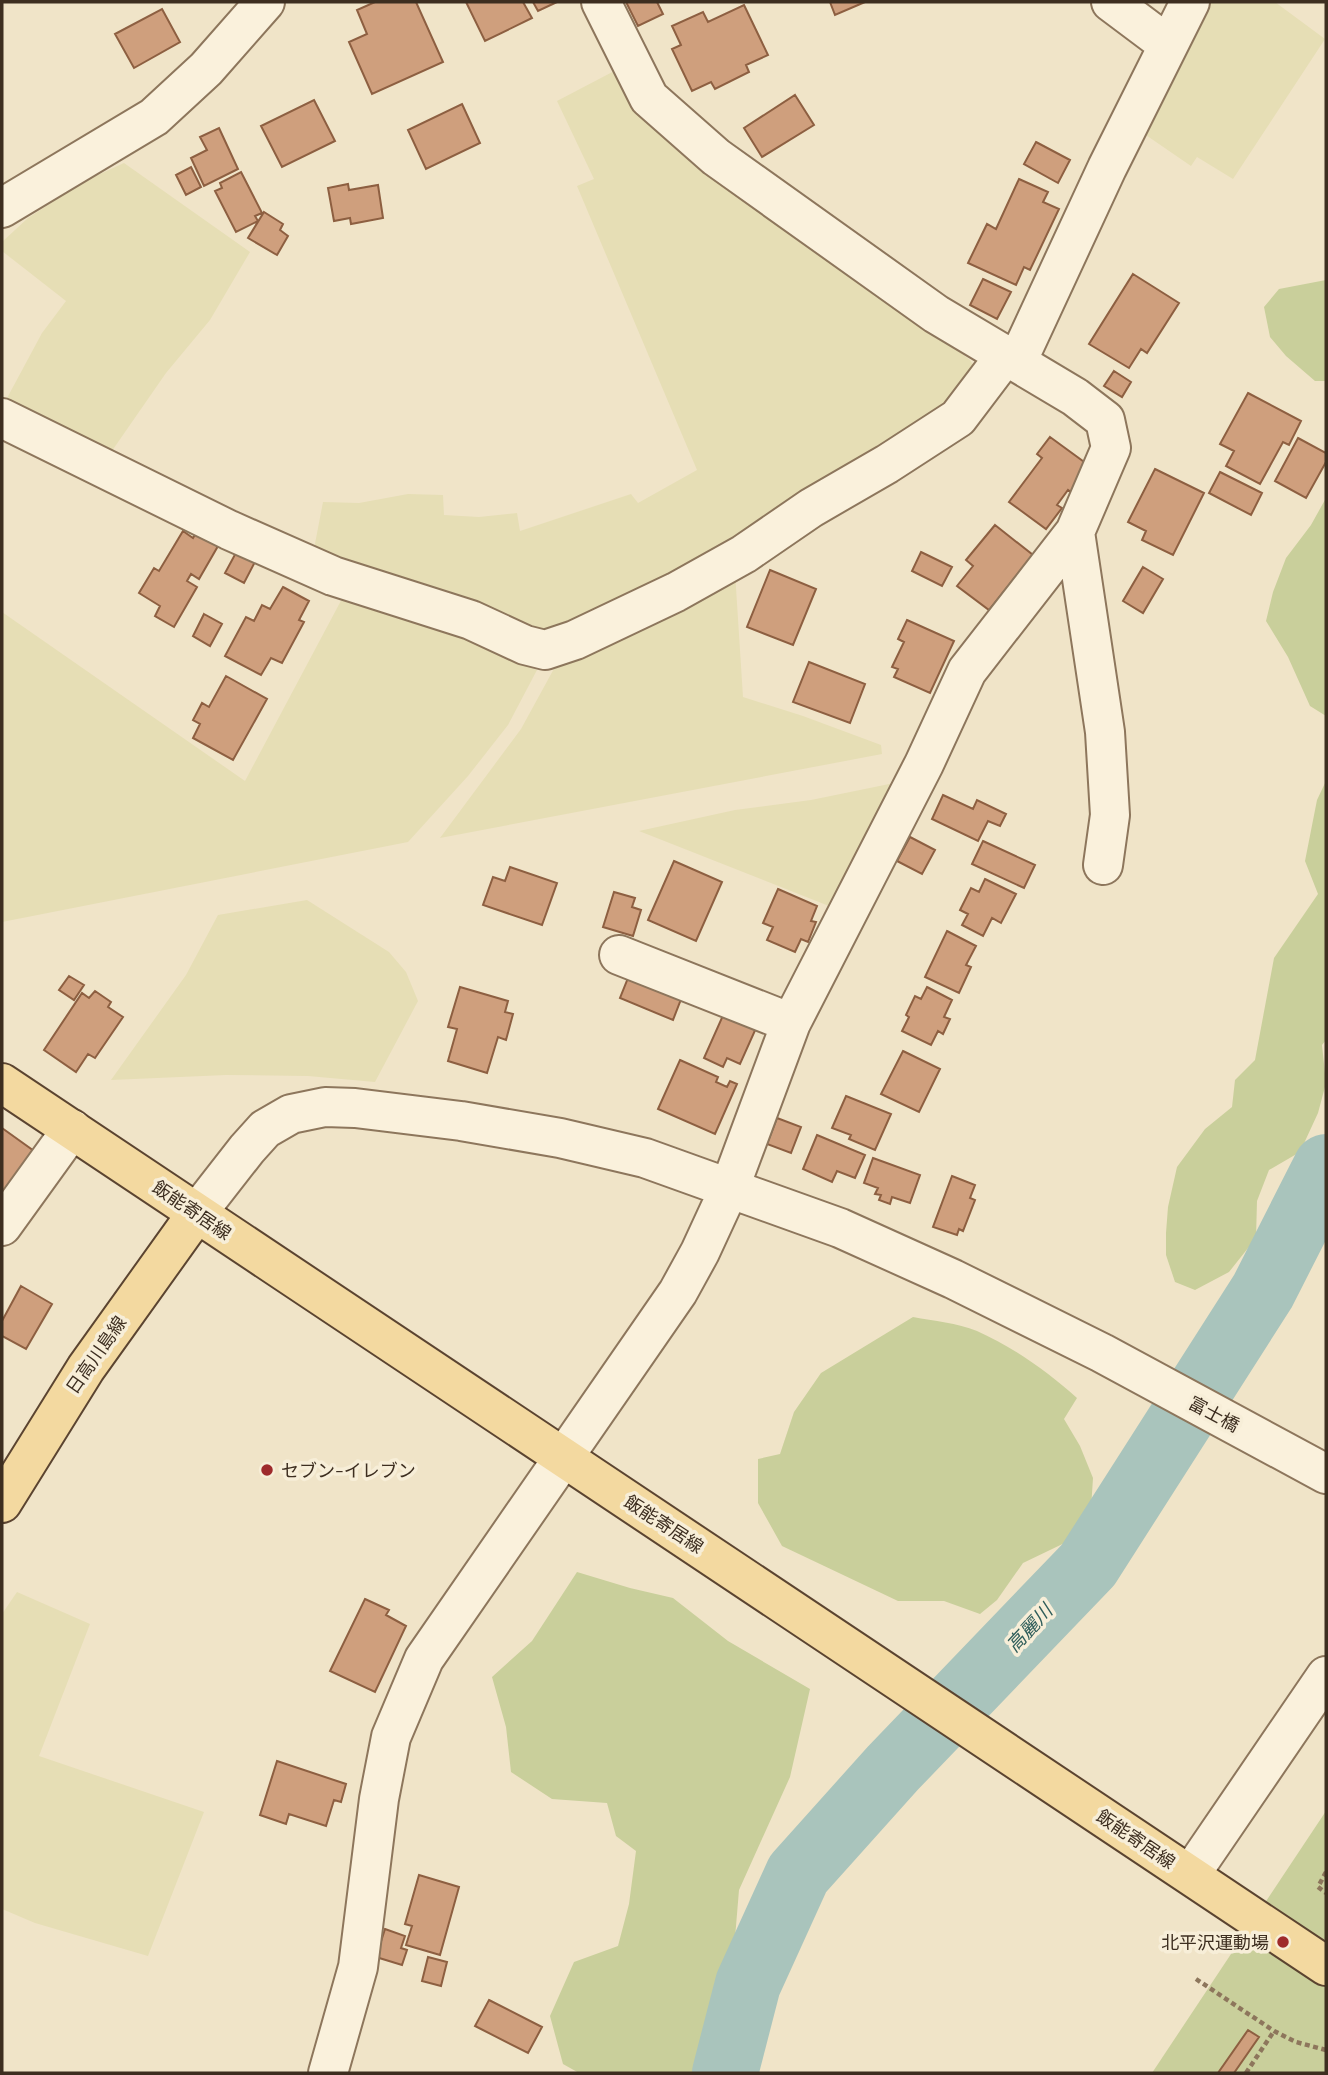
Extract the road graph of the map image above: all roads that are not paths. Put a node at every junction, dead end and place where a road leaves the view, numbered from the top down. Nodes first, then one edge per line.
1 (265, 2) edge
2 (601, 2) edge
3 (1111, 2) edge
4 (1190, 2) edge
5 (1167, 44) junction
6 (2, 208) edge
7 (1011, 359) junction
8 (2, 418) edge
9 (1074, 532) junction
10 (1103, 865) dead end
11 (619, 956) dead end
12 (791, 1023) junction
13 (2, 1083) edge
14 (72, 1129) junction
15 (730, 1187) junction
16 (197, 1213) junction
17 (2, 1226) edge
18 (562, 1457) junction
19 (1326, 1474) edge
20 (2, 1503) edge
21 (1326, 1676) edge
22 (1201, 1859) dead end
23 (1326, 1966) edge
24 (328, 2073) edge

1 - 6 street
2 - 7 street
3 - 5 street
4 - 5 street
5 - 7 street
7 - 8 street
7 - 9 street
9 - 10 street
9 - 12 street
11 - 12 street
12 - 15 street
13 - 14 main road, 飯能寄居線
14 - 16 main road, 飯能寄居線
14 - 17 street
15 - 16 street, 富士橋
15 - 18 street
15 - 19 street, 富士橋
16 - 18 main road, 飯能寄居線
16 - 20 main road, 日高川島線
18 - 23 main road, 飯能寄居線
18 - 24 street
21 - 22 street

